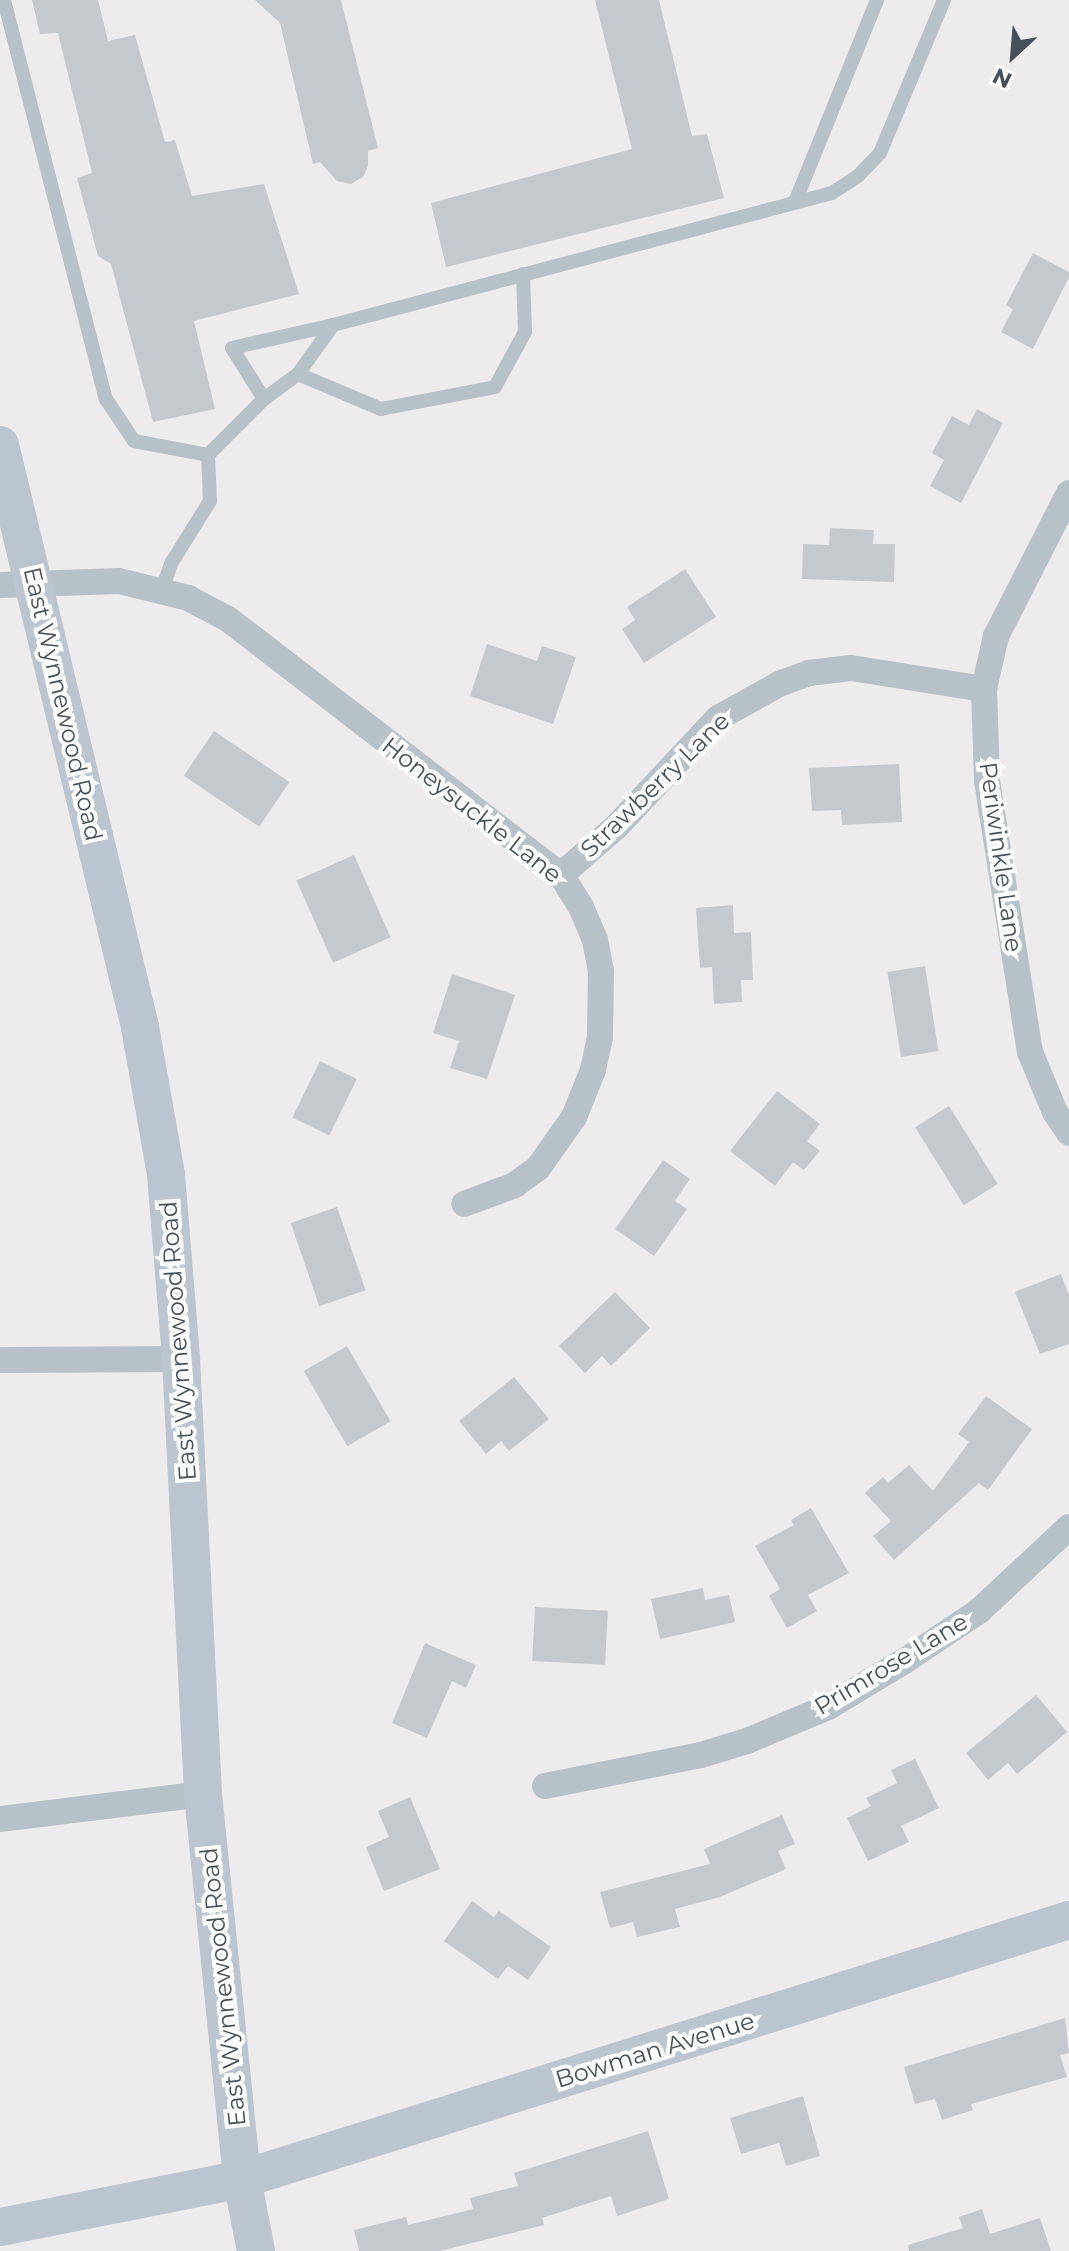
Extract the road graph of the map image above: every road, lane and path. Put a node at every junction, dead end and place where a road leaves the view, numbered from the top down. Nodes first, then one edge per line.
1 (4, 0) edge
2 (877, 0) edge
3 (944, 0) edge
4 (795, 202) junction
5 (523, 274) junction
6 (333, 325) junction
7 (298, 374) junction
8 (264, 399) junction
9 (0, 445) edge
10 (208, 455) junction
11 (1069, 493) edge
12 (18, 586) edge
13 (162, 589) junction
14 (984, 689) junction
15 (561, 875) junction
16 (1069, 1133) edge
17 (464, 1204) dead end
18 (181, 1359) junction
19 (0, 1360) edge
20 (1069, 1527) edge
21 (545, 1786) dead end
22 (203, 1794) junction
23 (0, 1819) edge
24 (1069, 1920) edge
25 (242, 2179) junction
26 (0, 2227) edge
27 (256, 2251) edge

1 - 10 lane
2 - 4 lane
3 - 4 lane
4 - 5 lane
5 - 6 lane
5 - 7 lane
6 - 7 lane
6 - 8 lane
7 - 8 lane
8 - 10 lane
9 - 12 street, East Wynnewood Road
10 - 13 lane
11 - 14 street, Periwinkle Lane
12 - 13 street, Honeysuckle Lane
12 - 18 street, East Wynnewood Road
13 - 15 street, Honeysuckle Lane
14 - 15 street, Strawberry Lane
14 - 16 street, Periwinkle Lane
15 - 17 street, Honeysuckle Lane
18 - 19 street
18 - 22 street, East Wynnewood Road
20 - 21 street, Primrose Lane
22 - 23 street
22 - 25 street, East Wynnewood Road
24 - 25 street, Bowman Avenue
25 - 26 street, Bowman Avenue
25 - 27 street, East Wynnewood Road

